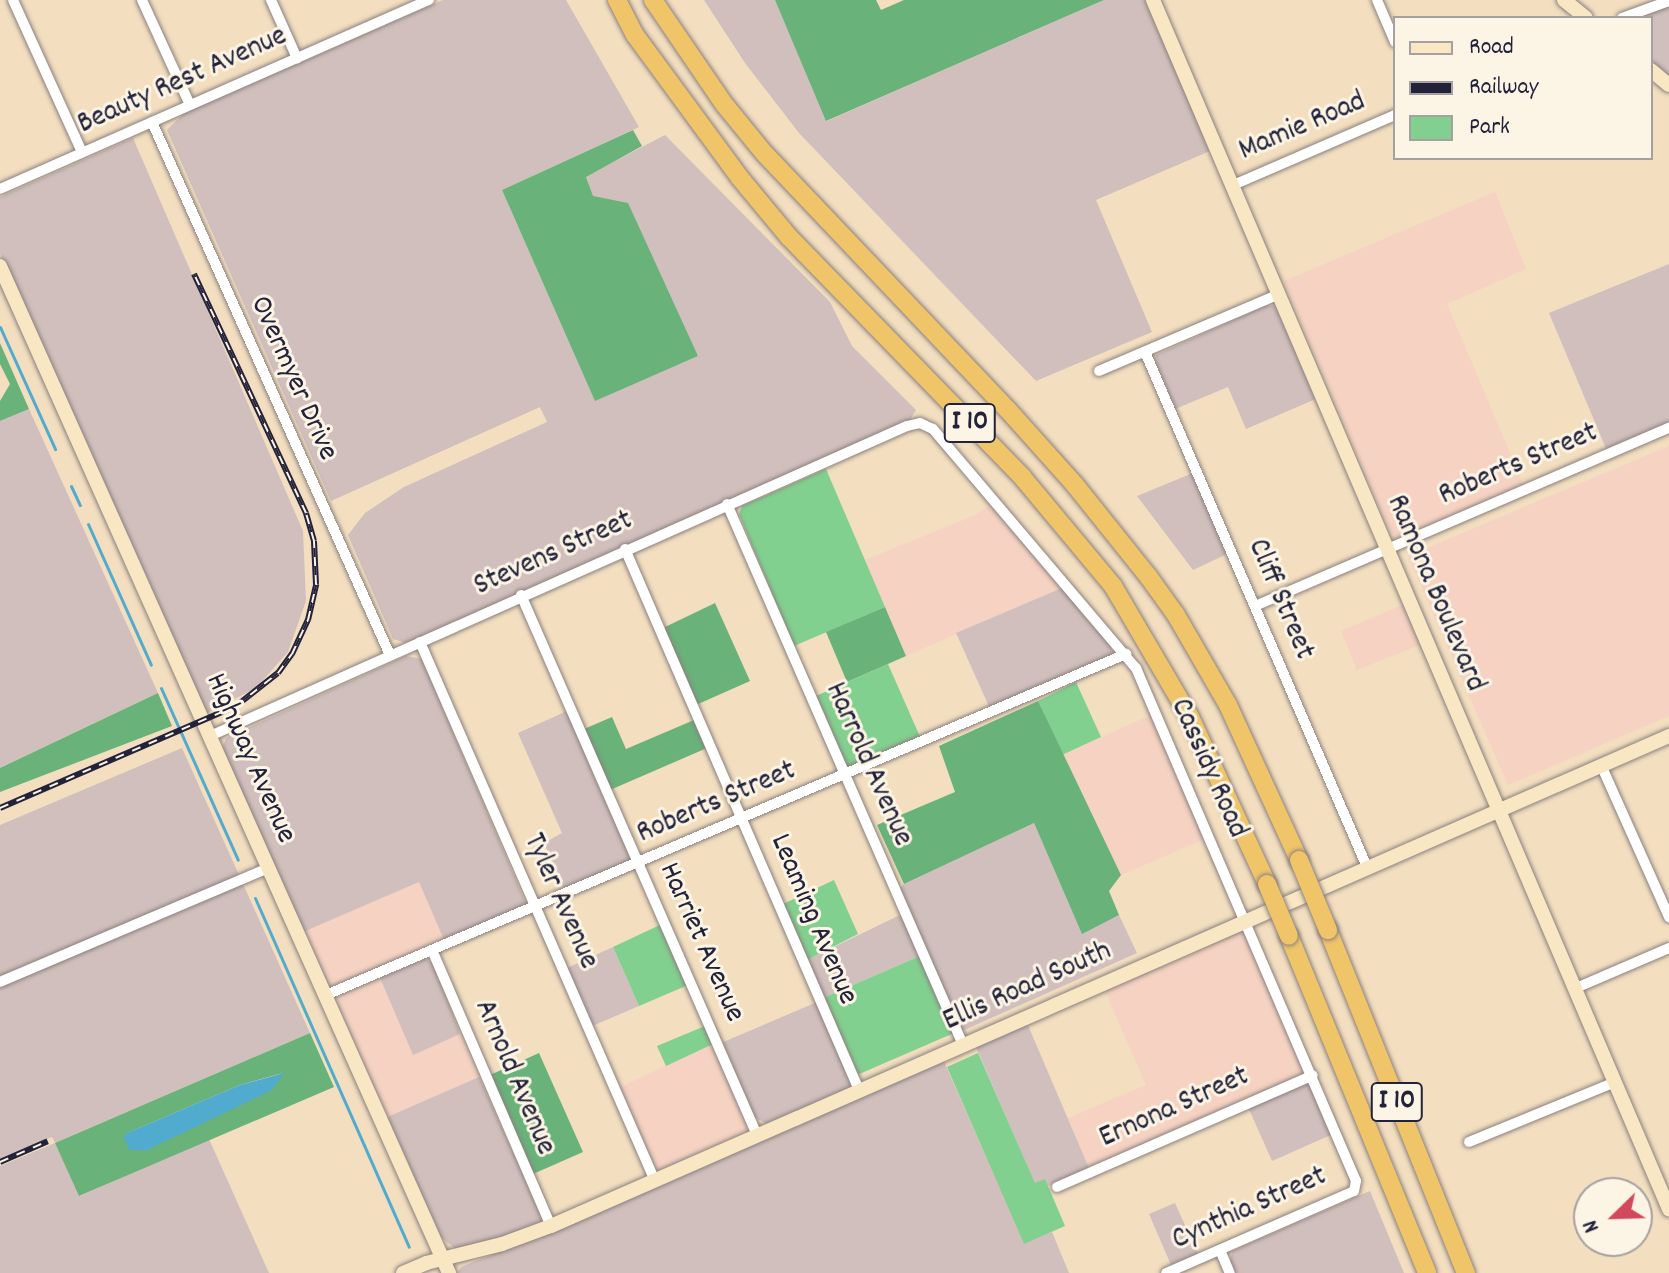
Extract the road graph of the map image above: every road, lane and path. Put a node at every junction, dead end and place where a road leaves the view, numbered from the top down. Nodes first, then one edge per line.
1 (13, 0) edge
2 (142, 0) edge
3 (271, 0) edge
4 (429, 0) edge
5 (617, 0) edge
6 (653, 0) edge
7 (1153, 0) edge
8 (1377, 0) edge
9 (1564, 0) edge
10 (1669, 1) edge
11 (403, 5) edge
12 (1584, 16) edge
13 (1628, 16) edge
14 (1393, 37) edge
15 (297, 58) junction
16 (1653, 72) edge
17 (1669, 85) edge
18 (190, 105) junction
19 (1393, 116) edge
20 (152, 122) junction
21 (82, 152) junction
22 (1231, 186) junction
23 (0, 189) edge
24 (0, 266) edge
25 (1277, 295) junction
26 (1145, 352) junction
27 (1099, 371) dead end
28 (920, 423) joint
29 (1669, 428) edge
30 (727, 504) junction
31 (625, 549) junction
32 (1386, 549) junction
33 (521, 595) junction
34 (1255, 606) junction
35 (420, 642) junction
36 (1126, 654) junction
37 (390, 655) junction
38 (210, 736) junction
39 (1669, 736) edge
40 (1601, 765) junction
41 (845, 777) junction
42 (1499, 809) junction
43 (743, 820) junction
44 (639, 863) junction
45 (1367, 867) junction
46 (269, 868) junction
47 (535, 907) junction
48 (1669, 917) edge
49 (1245, 921) junction
50 (1669, 948) edge
51 (432, 950) junction
52 (0, 982) edge
53 (1576, 988) junction
54 (326, 995) junction
55 (963, 1045) junction
56 (1313, 1075) junction
57 (1615, 1082) junction
58 (859, 1090) junction
59 (757, 1135) junction
60 (1469, 1142) dead end
61 (655, 1181) junction
62 (1057, 1187) dead end
63 (1354, 1191) joint
64 (1669, 1207) edge
65 (551, 1226) junction
66 (1220, 1250) junction
67 (446, 1266) edge
68 (403, 1273) edge
69 (1166, 1273) edge
70 (1230, 1273) edge
71 (1425, 1273) edge
72 (1466, 1273) edge

1 - 21 street
2 - 18 street
3 - 15 street
4 - 11 street, Beauty Rest Avenue
5 - 71 highway, I 10, bridge
6 - 72 highway, I 10, bridge
7 - 22 street, Ramona Boulevard
8 - 14 street
9 - 12 street
10 - 13 street
11 - 15 street, Beauty Rest Avenue
15 - 18 street, Beauty Rest Avenue
16 - 17 street
18 - 20 street, Beauty Rest Avenue
19 - 22 street, Mamie Road
20 - 21 street, Beauty Rest Avenue
20 - 37 street, Overmyer Drive
21 - 23 street, Beauty Rest Avenue
22 - 25 street, Ramona Boulevard
24 - 38 street, Highway Avenue
25 - 26 street
25 - 32 street, Ramona Boulevard
26 - 27 street
26 - 34 street, Cliff Street
28 - 30 street, Stevens Street
28 - 36 street, Cassidy Road
29 - 32 street, Roberts Street
30 - 31 street, Stevens Street
30 - 41 street, Harrold Avenue
31 - 33 street, Stevens Street
31 - 43 street, Leaming Avenue
32 - 34 street, Roberts Street
32 - 42 street, Ramona Boulevard
33 - 35 street, Stevens Street
33 - 44 street, Harriet Avenue
34 - 45 street, Cliff Street
35 - 37 street, Stevens Street
35 - 47 street, Tyler Avenue
36 - 41 street, Roberts Street
36 - 49 street, Cassidy Road
37 - 38 street, Stevens Street
38 - 46 street, Highway Avenue
39 - 40 street, Ellis Road South
40 - 42 street, Ellis Road South
40 - 48 street
41 - 43 street, Roberts Street
41 - 55 street, Harrold Avenue
42 - 45 street, Ellis Road South
42 - 53 street, Ramona Boulevard
43 - 44 street, Roberts Street
43 - 58 street, Leaming Avenue
44 - 47 street, Roberts Street
44 - 59 street, Harriet Avenue
45 - 49 street, Ellis Road South
46 - 52 street
46 - 54 street, Highway Avenue
47 - 51 street, Roberts Street
47 - 61 street, Tyler Avenue
49 - 55 street, Ellis Road South
49 - 56 street, Cassidy Road
50 - 53 street
51 - 54 street, Roberts Street
51 - 65 street, Arnold Avenue
53 - 57 street, Ramona Boulevard
54 - 67 street, Highway Avenue
55 - 58 street, Ellis Road South
56 - 62 street, Ernona Street
56 - 63 street, Cassidy Road
57 - 60 street
57 - 64 street, Ramona Boulevard
58 - 59 street, Ellis Road South
59 - 61 street, Ellis Road South
61 - 65 street, Ellis Road South
63 - 66 street, Cynthia Street
65 - 67 street, Ellis Road South
66 - 69 street, Cynthia Street
66 - 70 street
67 - 68 street, Ellis Road South

